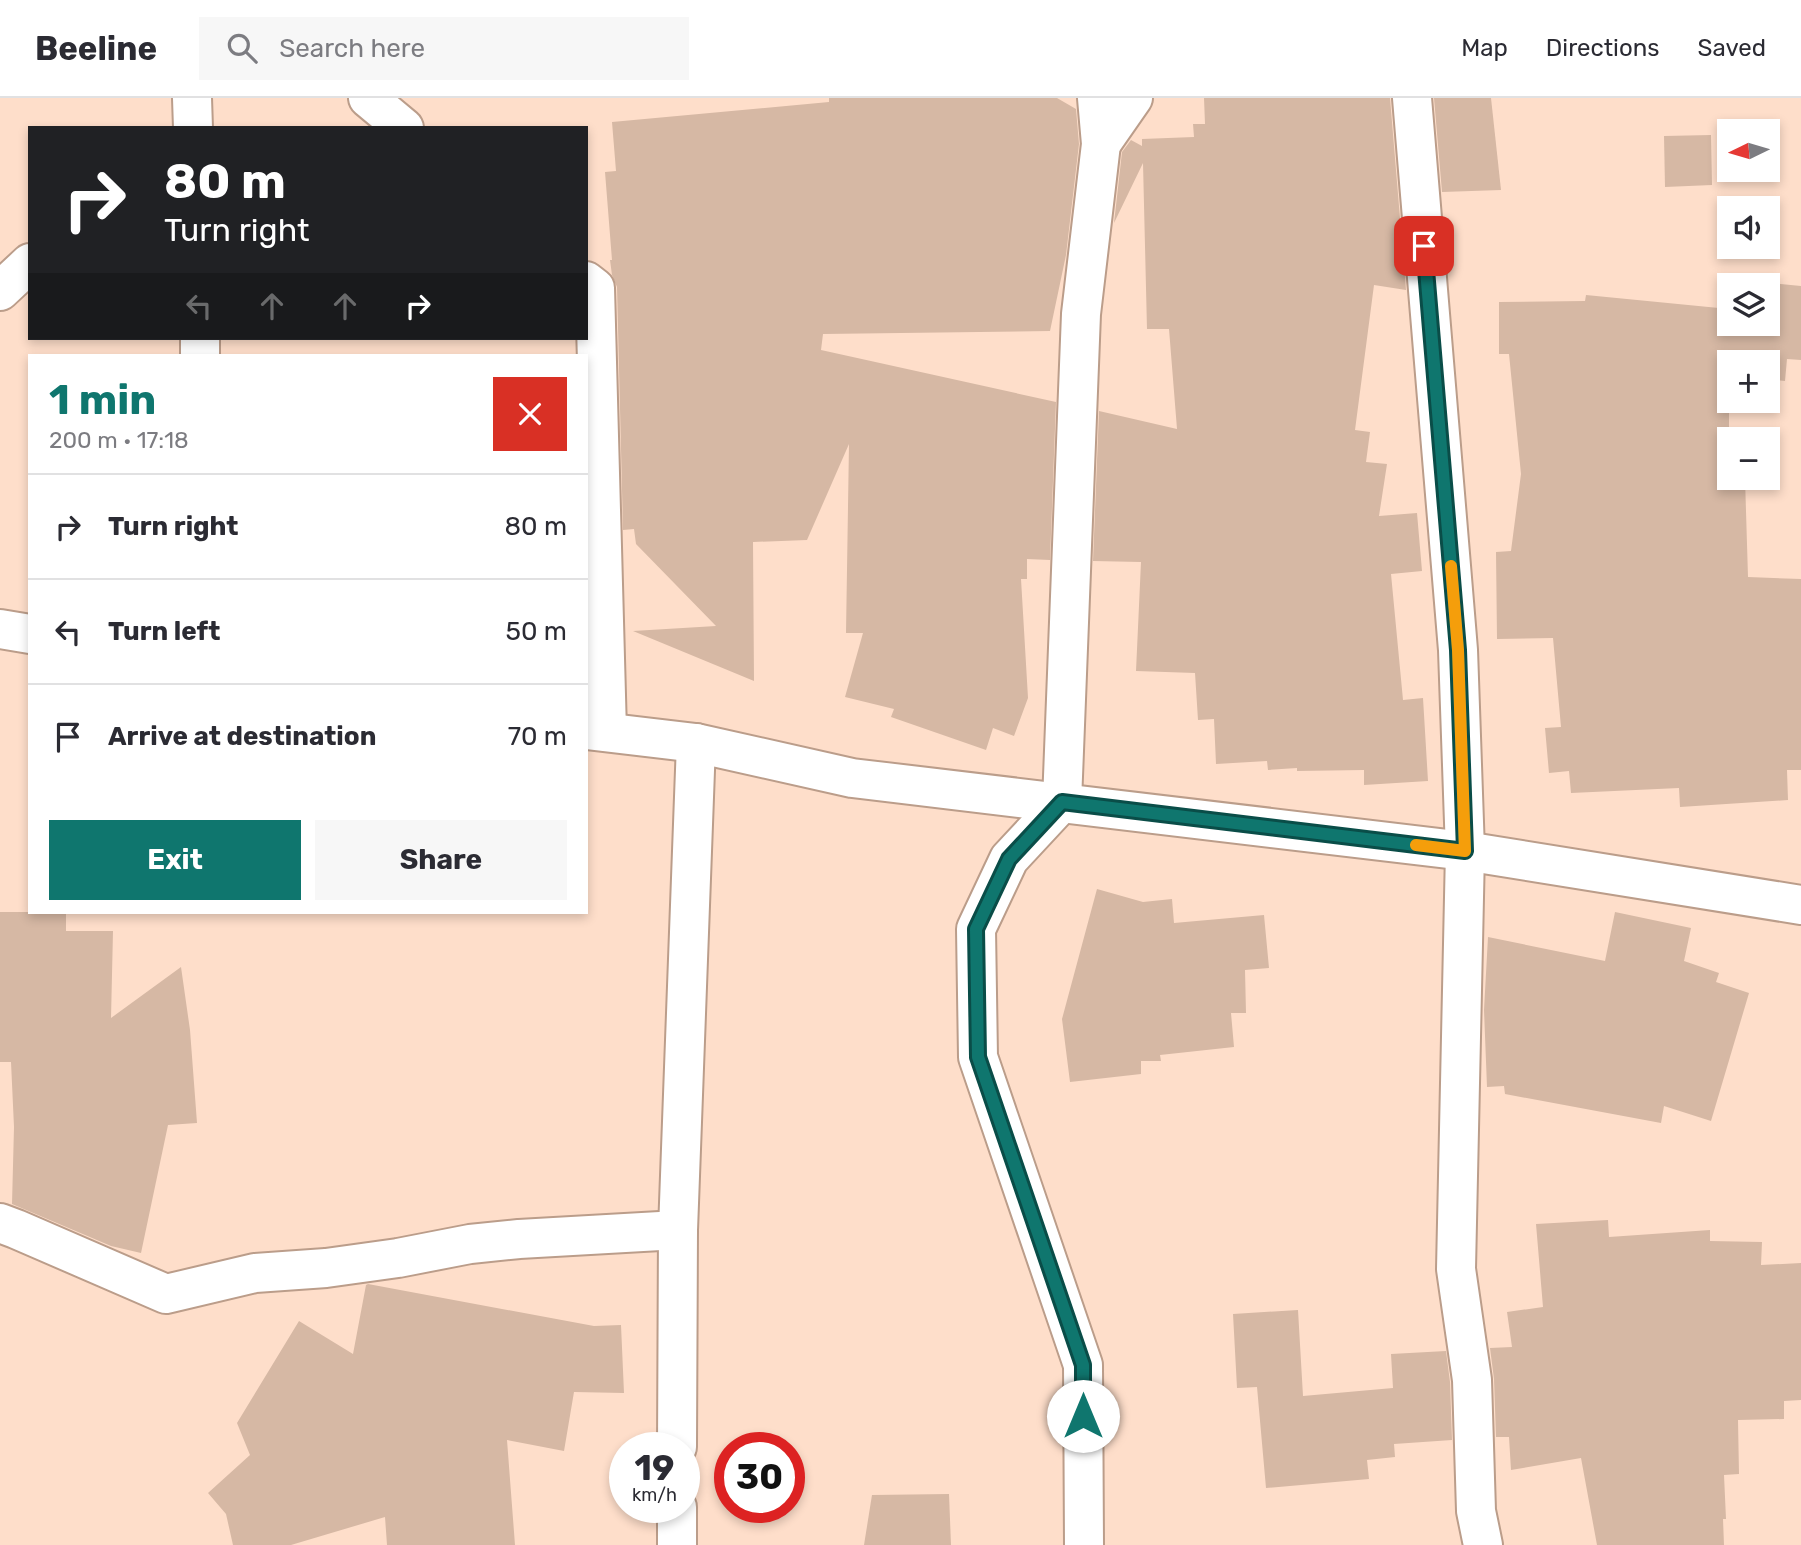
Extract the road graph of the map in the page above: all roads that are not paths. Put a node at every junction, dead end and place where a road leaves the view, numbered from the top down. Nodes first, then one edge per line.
1 (192, 98) edge
2 (368, 98) edge
3 (1097, 98) edge
4 (1133, 98) edge
5 (1412, 98) edge
6 (193, 126) edge
7 (402, 126) edge
8 (1101, 144) junction
9 (28, 265) edge
10 (588, 283) edge
11 (0, 291) edge
12 (0, 629) edge
13 (28, 634) edge
14 (596, 731) edge
15 (696, 743) junction
16 (1062, 802) junction
17 (1465, 851) junction
18 (1801, 905) edge
19 (0, 1223) edge
20 (678, 1230) junction
21 (677, 1432) edge
22 (677, 1523) edge
23 (677, 1545) edge
24 (1084, 1545) edge
25 (1483, 1545) edge

1 - 6 street
2 - 7 street
3 - 8 street
4 - 8 street
5 - 17 street
8 - 16 street
9 - 11 street
10 - 14 street
12 - 13 street
14 - 15 street
15 - 16 street
15 - 20 street
16 - 17 street
16 - 24 street
17 - 18 street
17 - 25 street
19 - 20 street
20 - 21 street
22 - 23 street

